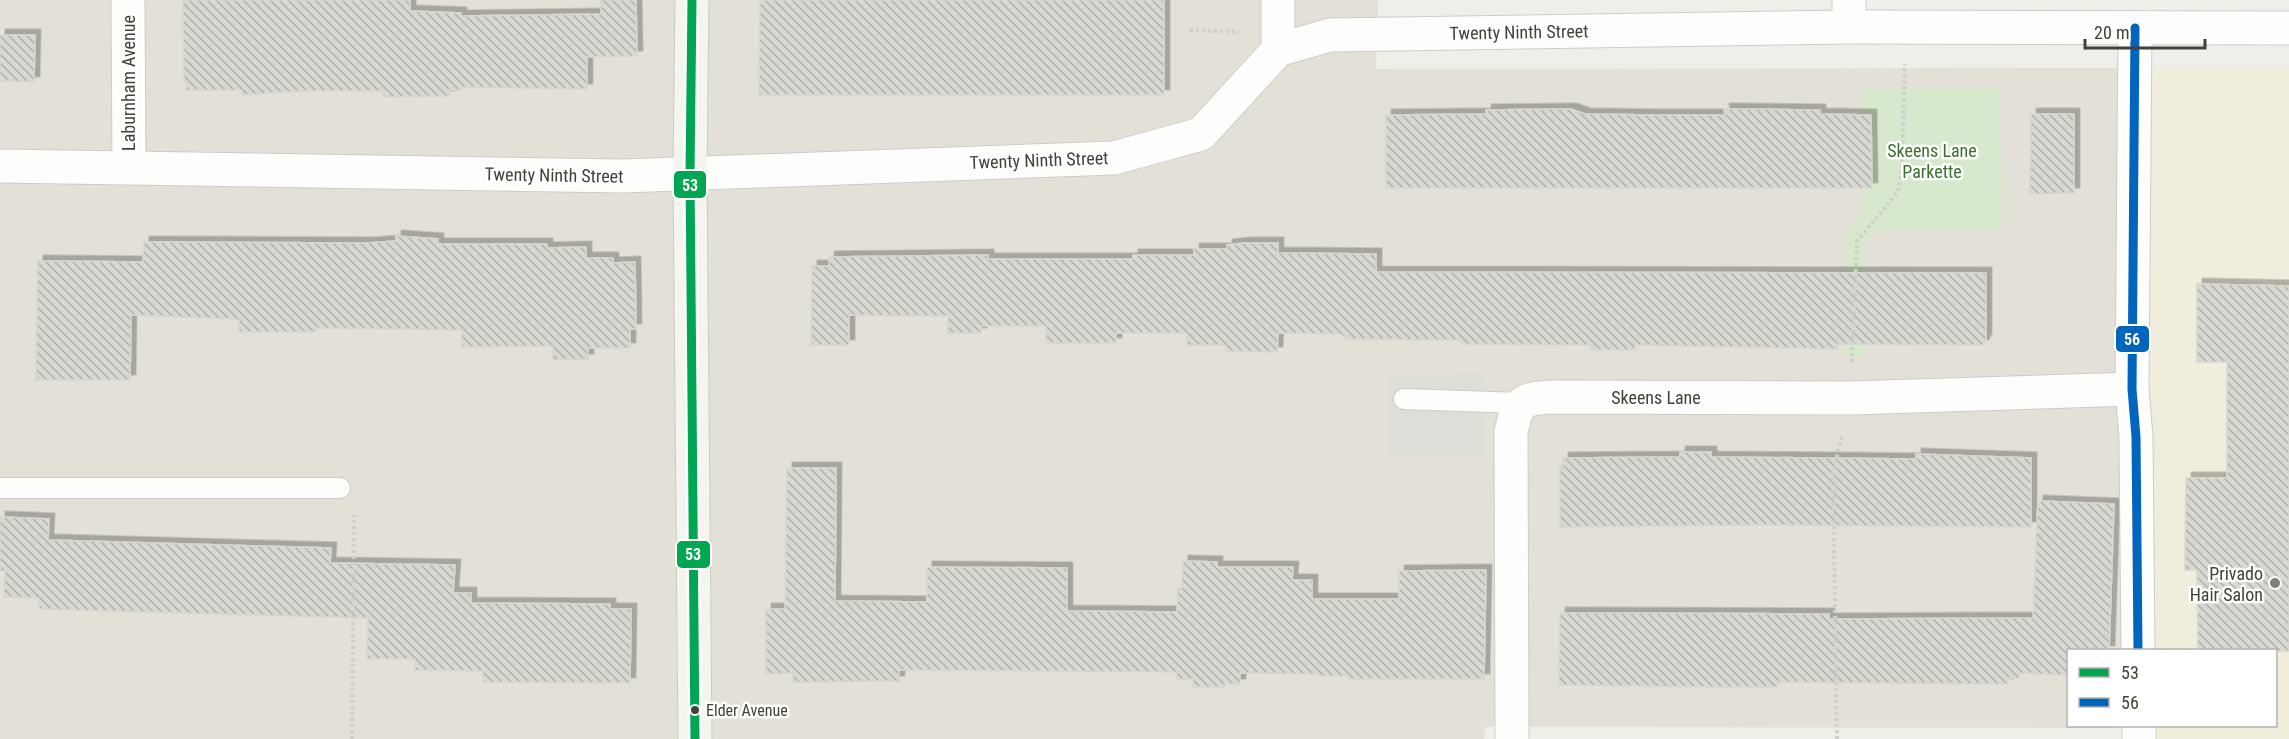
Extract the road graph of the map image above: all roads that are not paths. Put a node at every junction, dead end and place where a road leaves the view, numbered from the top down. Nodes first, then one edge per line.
1 (128, 0) edge
2 (692, 0) edge
3 (1278, 0) edge
4 (1849, 14) edge
5 (2135, 28) junction
6 (2289, 28) edge
7 (1278, 50) junction
8 (0, 166) edge
9 (129, 166) junction
10 (690, 174) junction
11 (2132, 389) junction
12 (1404, 399) dead end
13 (1521, 402) junction
14 (0, 488) edge
15 (340, 488) road end
16 (2138, 649) edge
17 (695, 739) edge
18 (1512, 739) edge

1 - 9 street, Laburnham Avenue
2 - 10 street
3 - 7 street
4 - 5 street, Twenty Ninth Street
4 - 7 street, Twenty Ninth Street
5 - 6 street, Twenty Ninth Street
5 - 11 street
7 - 10 street, Twenty Ninth Street
8 - 9 street, Twenty Ninth Street
9 - 10 street, Twenty Ninth Street
10 - 17 street
11 - 13 street, Skeens Lane
11 - 16 street
12 - 13 lane
13 - 18 street
14 - 15 lane

